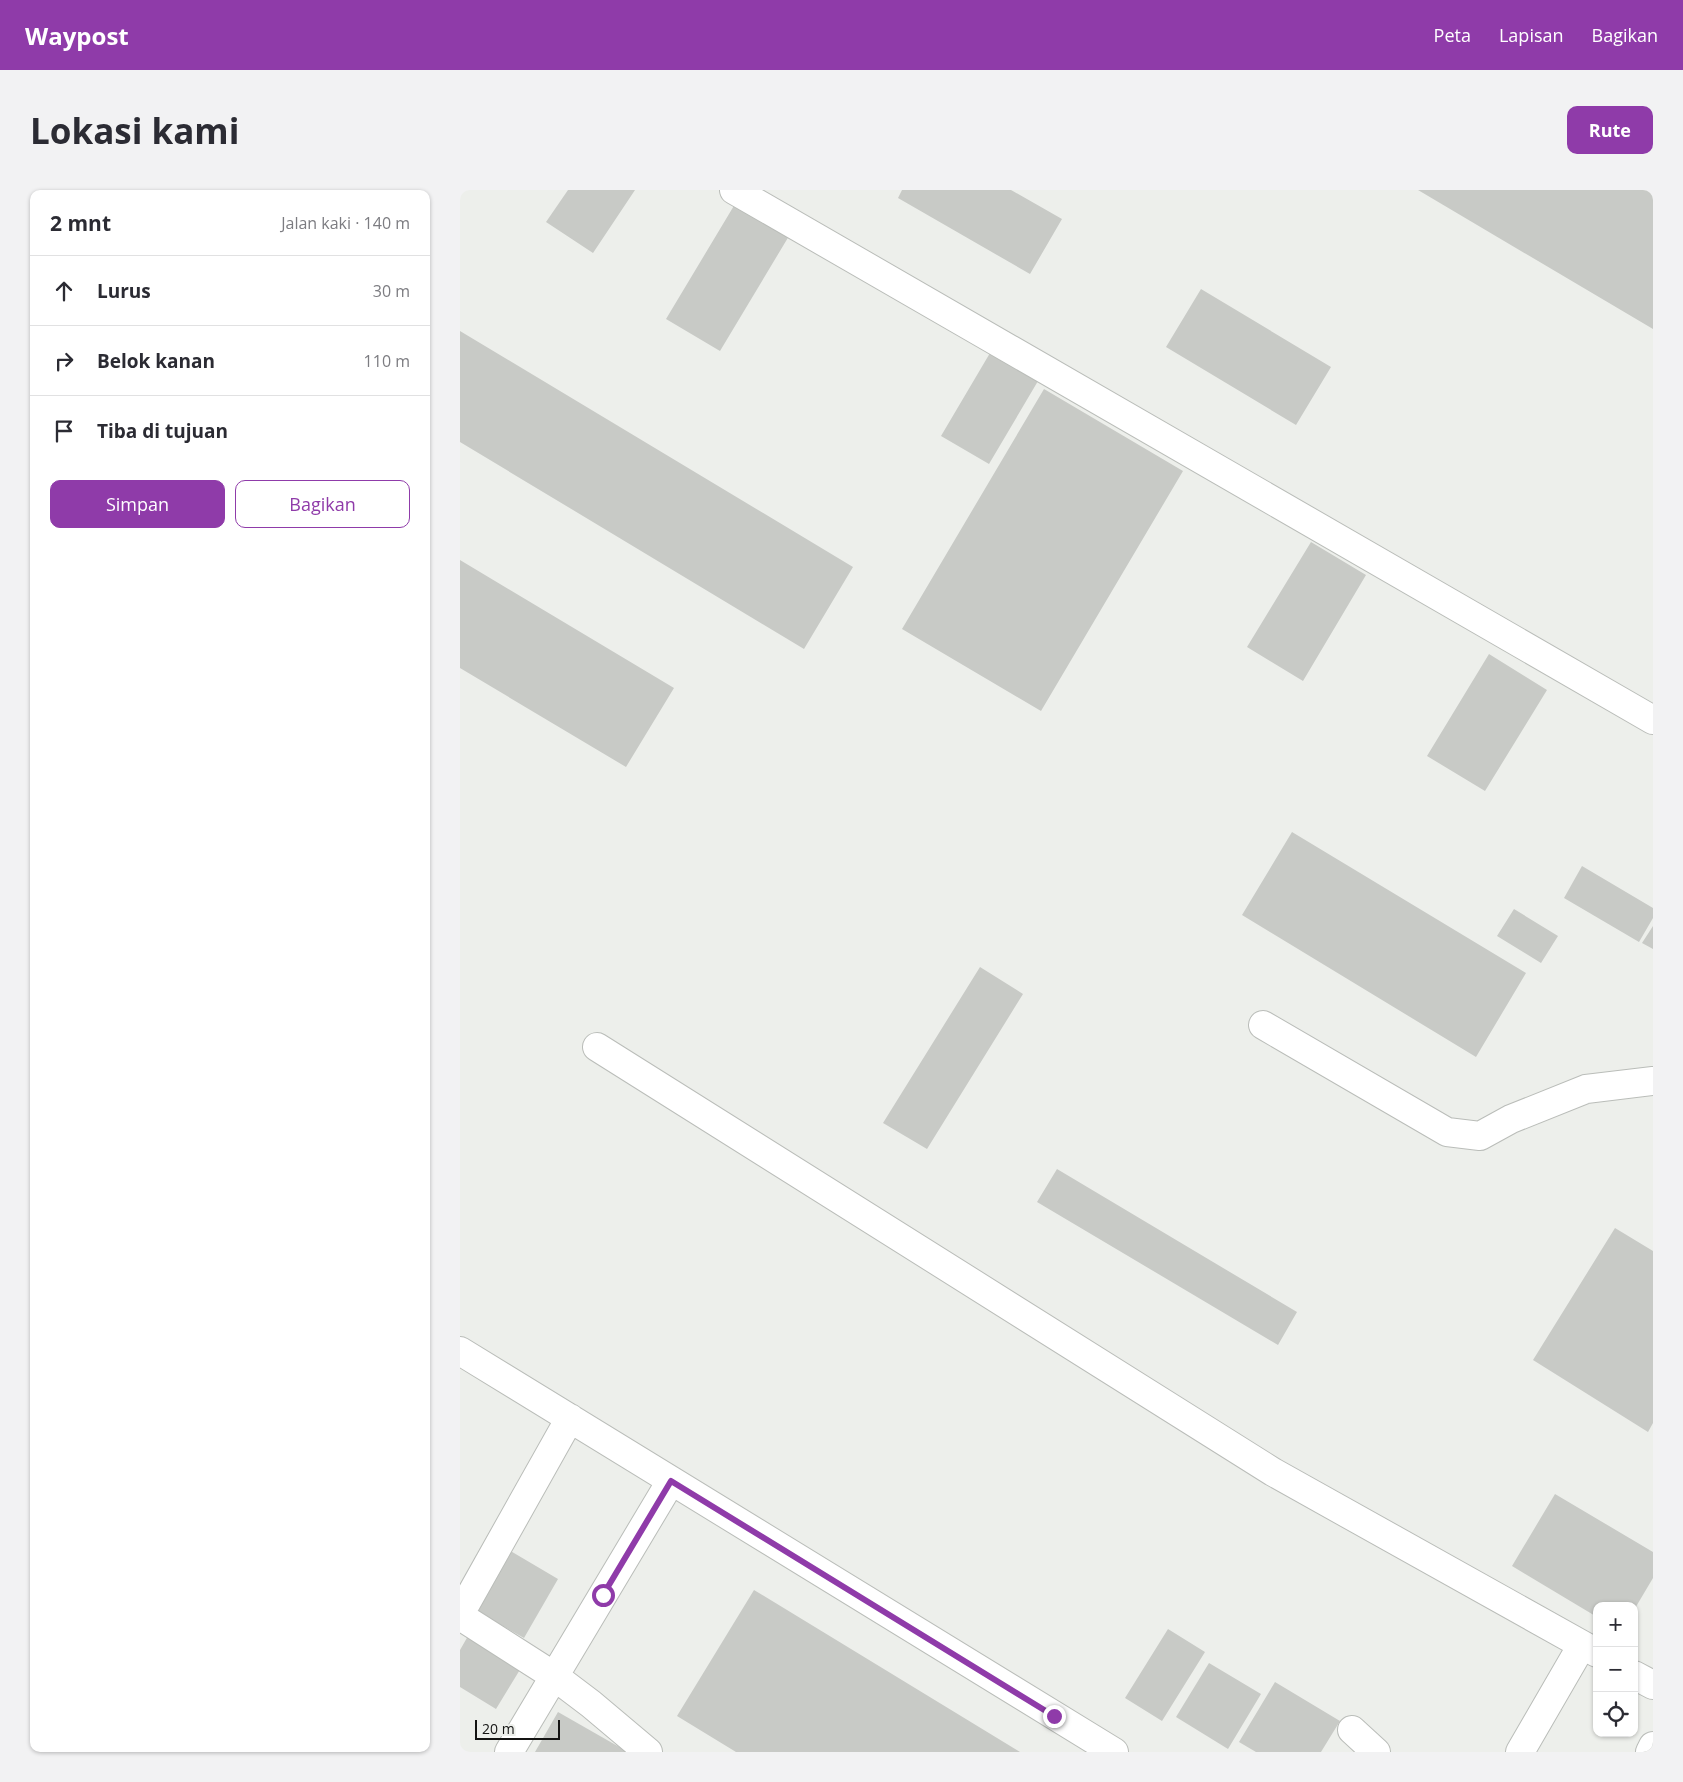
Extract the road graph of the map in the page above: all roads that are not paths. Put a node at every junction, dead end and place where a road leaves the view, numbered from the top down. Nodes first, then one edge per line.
1 (734, 190) edge
2 (1653, 720) edge
3 (1262, 1025) dead end
4 (597, 1046) dead end
5 (1653, 1081) edge
6 (460, 1351) edge
7 (570, 1418) junction
8 (671, 1481) junction
9 (460, 1615) edge
10 (1590, 1649) edge
11 (554, 1676) junction
12 (1638, 1676) edge
13 (1653, 1685) edge
14 (1352, 1730) dead end
15 (1653, 1746) edge
16 (1106, 1750) edge
17 (508, 1752) edge
18 (648, 1752) edge
19 (1376, 1752) edge
20 (1520, 1752) edge
21 (1650, 1752) edge

1 - 2 lane
3 - 5 lane
4 - 10 lane
6 - 7 lane
7 - 8 lane
7 - 9 lane
8 - 11 lane
8 - 16 lane
9 - 11 lane
10 - 20 lane
11 - 17 lane
11 - 18 lane
12 - 13 lane
14 - 19 lane
15 - 21 lane

